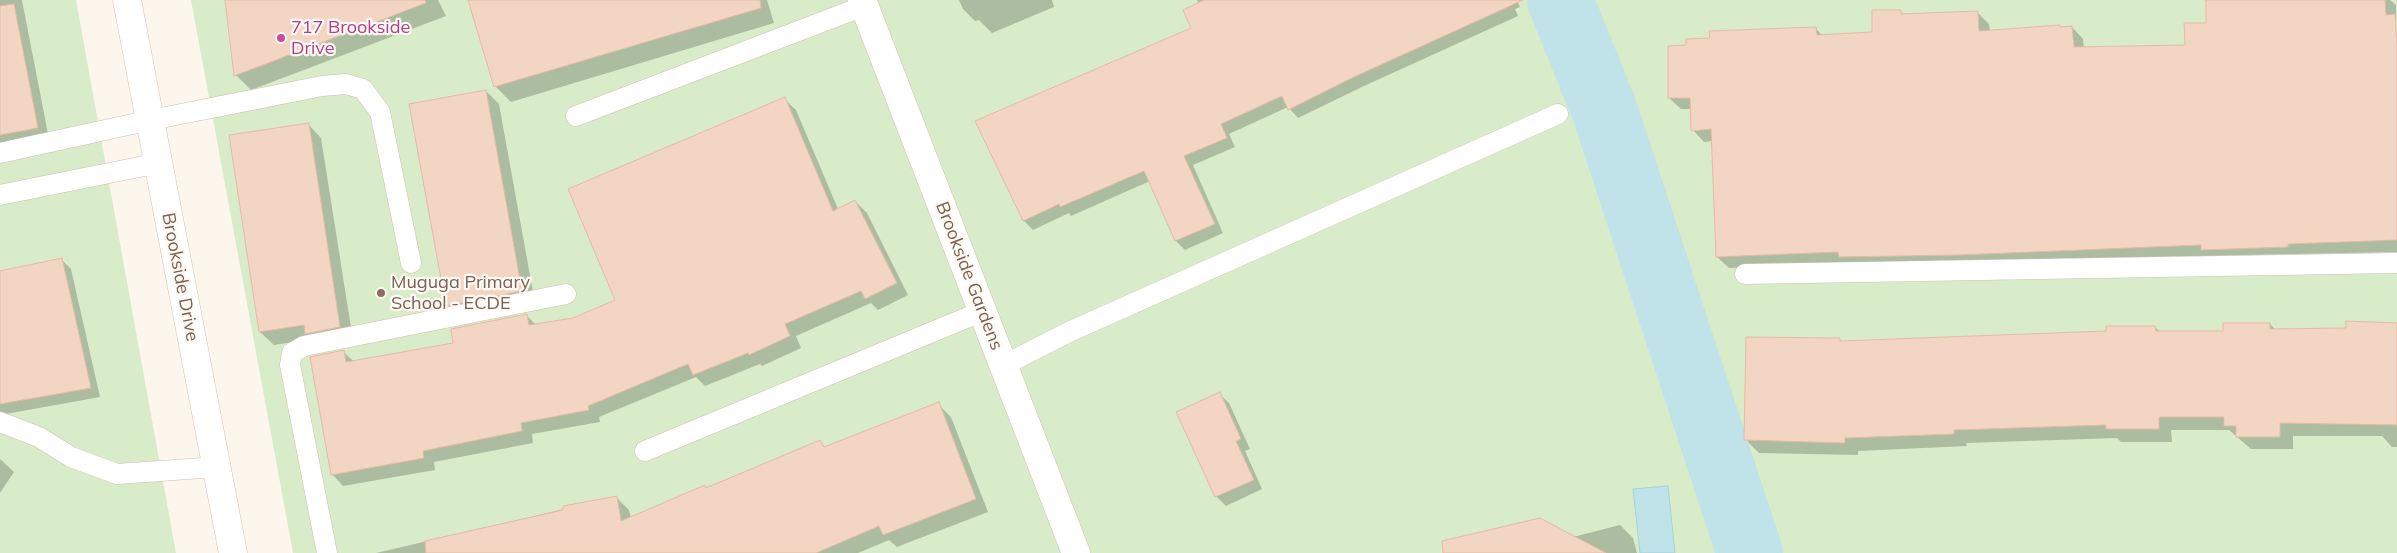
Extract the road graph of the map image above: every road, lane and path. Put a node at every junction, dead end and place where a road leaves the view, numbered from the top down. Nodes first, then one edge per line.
1 (128, 0) edge
2 (863, 3) edge
3 (1558, 114) dead end
4 (576, 116) dead end
5 (151, 120) junction
6 (0, 152) edge
7 (158, 163) junction
8 (0, 195) edge
9 (411, 263) dead end
10 (2397, 263) edge
11 (1745, 274) dead end
12 (566, 294) dead end
13 (983, 311) junction
14 (1004, 365) junction
15 (0, 422) edge
16 (645, 451) dead end
17 (217, 467) junction
18 (233, 553) edge
19 (328, 553) edge
20 (1076, 553) edge

1 - 5 street, Brookside Drive
2 - 4 lane
2 - 13 street, Brookside Gardens
3 - 14 lane
5 - 6 lane
5 - 7 street, Brookside Drive
5 - 9 lane
7 - 8 lane
7 - 17 street, Brookside Drive
10 - 11 lane
12 - 19 lane
13 - 14 street, Brookside Gardens
13 - 16 lane
14 - 20 street, Brookside Gardens
15 - 17 lane
17 - 18 street, Brookside Drive

